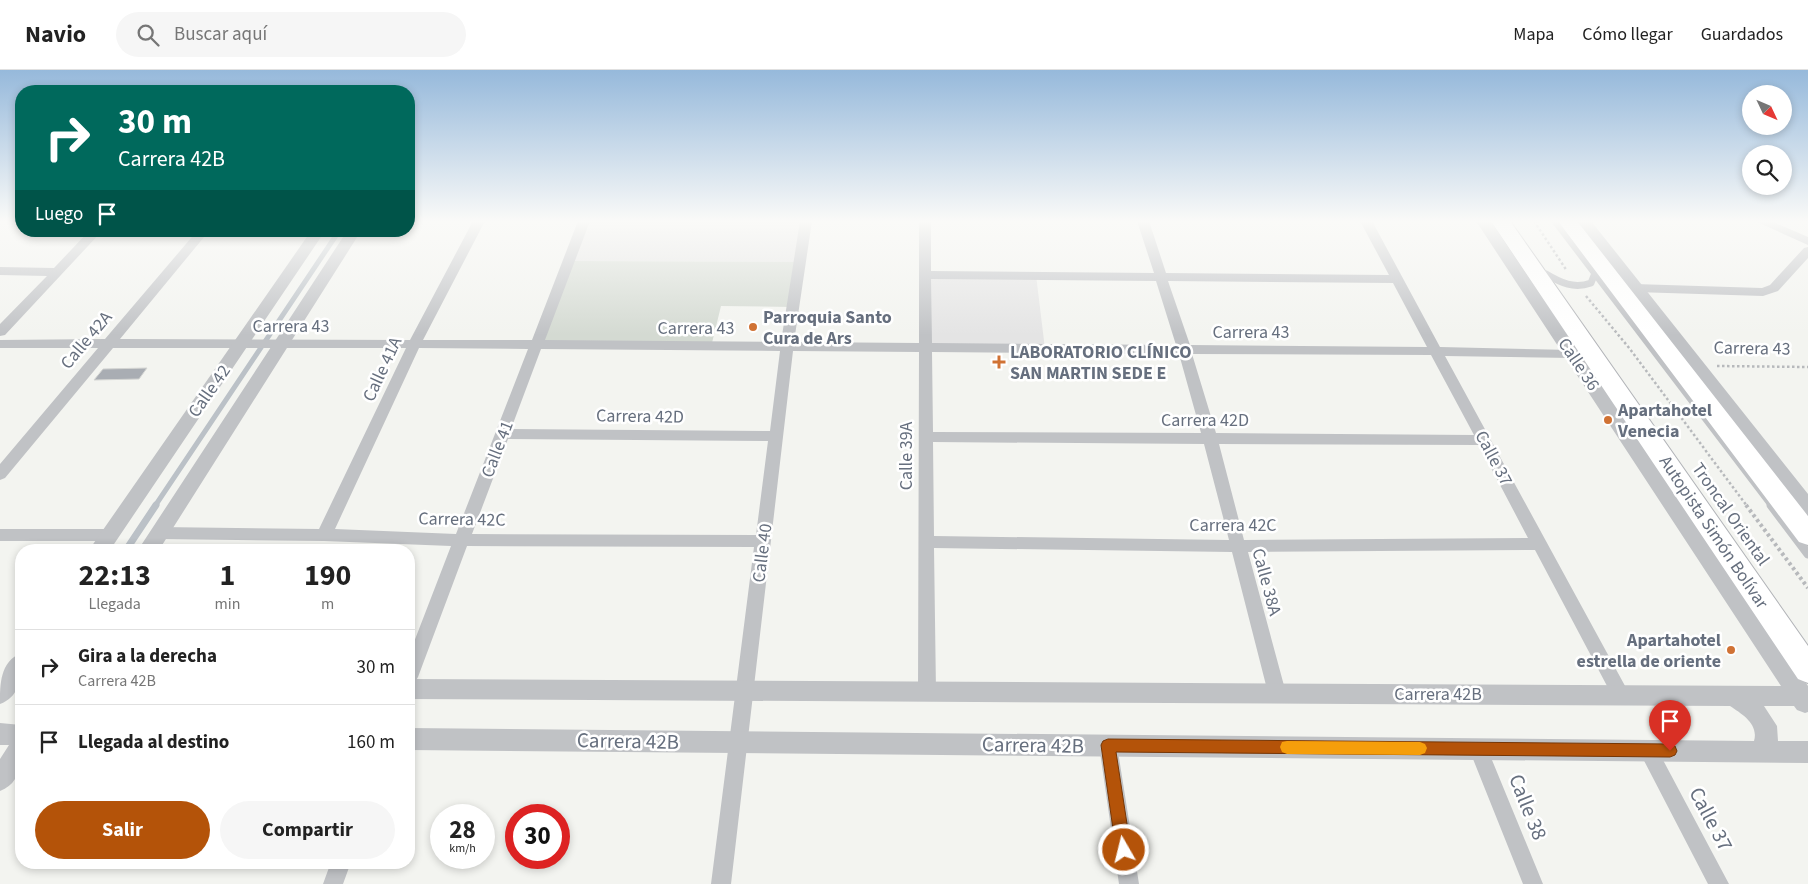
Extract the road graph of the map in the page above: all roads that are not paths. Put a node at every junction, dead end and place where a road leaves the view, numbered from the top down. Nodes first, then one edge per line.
1 (69, 259) edge
2 (178, 259) edge
3 (300, 259) edge
4 (335, 259) edge
5 (459, 259) edge
6 (570, 259) edge
7 (799, 259) edge
8 (926, 259) edge
9 (1155, 259) edge
10 (1386, 259) edge
11 (1508, 259) edge
12 (1526, 259) edge
13 (1536, 259) edge
14 (1584, 259) edge
15 (1596, 259) edge
16 (1612, 259) edge
17 (1801, 259) edge
18 (0, 272) edge
19 (57, 272) junction
20 (1595, 273) junction
21 (1546, 274) junction
22 (926, 275) junction
23 (1160, 276) junction
24 (1397, 279) junction
25 (1635, 288) junction
26 (0, 332) edge
27 (1593, 342) dead end
28 (0, 344) edge
29 (106, 344) junction
30 (278, 344) junction
31 (244, 345) junction
32 (414, 345) junction
33 (537, 345) junction
34 (788, 347) junction
35 (926, 349) junction
36 (1185, 351) junction
37 (1436, 351) junction
38 (1572, 354) junction
39 (1703, 374) junction
40 (1710, 408) junction
41 (503, 434) junction
42 (777, 436) junction
43 (926, 437) junction
44 (1210, 439) junction
45 (1484, 440) junction
46 (0, 474) edge
47 (1808, 508) edge
48 (159, 533) junction
49 (0, 535) edge
50 (109, 535) junction
51 (324, 535) junction
52 (1808, 535) edge
53 (462, 540) junction
54 (764, 542) junction
55 (926, 542) junction
56 (103, 544) edge
57 (152, 544) edge
58 (1540, 544) junction
59 (1238, 546) junction
60 (1808, 554) edge
61 (415, 661) edge
62 (1808, 670) edge
63 (15, 673) edge
64 (6, 689) edge
65 (415, 689) edge
66 (745, 691) junction
67 (927, 692) junction
68 (1277, 693) junction
69 (1621, 695) junction
70 (1732, 695) junction
71 (1806, 699) edge
72 (0, 734) edge
73 (15, 734) edge
74 (415, 738) edge
75 (739, 742) junction
76 (1108, 745) junction
77 (1478, 749) junction
78 (1648, 751) junction
79 (1761, 751) junction
80 (1808, 752) edge
81 (15, 756) edge
82 (0, 780) edge
83 (338, 869) edge
84 (333, 884) edge
85 (721, 884) edge
86 (1129, 884) edge
87 (1534, 884) edge
88 (1719, 884) edge

1 - 19 street
2 - 29 street, Calle 42A
3 - 31 street, Calle 42
4 - 30 street, Calle 42
5 - 32 street, Calle 41A
6 - 33 street, Calle 41
7 - 34 street, Calle 40
8 - 22 street, Calle 39A
9 - 23 street, Calle 38A
10 - 24 street, Calle 37
11 - 38 street, Calle 36
12 - 62 highway, Autopista Simón Bolívar
13 - 21 lane
14 - 20 lane, Troncal Oriental
15 - 40 highway
16 - 25 street
17 - 25 street
18 - 19 street
19 - 26 street
20 - 21 lane
20 - 60 lane, Troncal Oriental
21 - 27 lane
22 - 23 street
22 - 35 street, Calle 39A
23 - 24 street
23 - 36 street, Calle 38A
24 - 37 street, Calle 37
25 - 39 street
28 - 29 street, Carrera 43
29 - 31 street, Carrera 43
29 - 46 street, Calle 42A
30 - 31 street, Carrera 43
30 - 32 street, Carrera 43
30 - 48 street, Calle 42
31 - 50 street, Calle 42
32 - 33 street, Carrera 43
32 - 51 street, Calle 41A
33 - 34 street, Carrera 43
33 - 41 street, Calle 41
34 - 35 street, Carrera 43
34 - 42 street, Calle 40
35 - 36 street, Carrera 43
35 - 43 street, Calle 39A
36 - 37 street, Carrera 43
36 - 44 street, Calle 38A
37 - 38 street, Carrera 43
37 - 45 street, Calle 37
38 - 71 street, Calle 36
39 - 40 highway
39 - 47 street
40 - 52 highway
41 - 42 street, Carrera 42D
41 - 53 street, Calle 41
42 - 54 street, Calle 40
43 - 44 street, Carrera 42D
43 - 55 street, Calle 39A
44 - 45 street, Carrera 42D
44 - 59 street, Calle 38A
45 - 58 street, Calle 37
48 - 51 street, Carrera 42C
48 - 57 street, Calle 42
49 - 50 street
50 - 56 street, Calle 42
51 - 53 street, Carrera 42C
53 - 54 street, Carrera 42C
53 - 61 street, Calle 41
54 - 66 street, Calle 40
55 - 59 street, Carrera 42C
55 - 67 street, Calle 39A
58 - 59 street, Carrera 42C
58 - 69 street, Calle 37
59 - 68 street, Calle 38A
63 - 64 street
65 - 66 street, Carrera 42B
66 - 67 street, Carrera 42B
66 - 75 street, Calle 40
67 - 68 street, Carrera 42B
68 - 69 street, Carrera 42B
69 - 70 street, Carrera 42B
70 - 71 street, Carrera 42B
70 - 79 street
72 - 73 street
74 - 75 street, Carrera 42B
75 - 76 street, Carrera 42B
75 - 85 street, Calle 40
76 - 77 street, Carrera 42B
76 - 86 street
77 - 78 street, Carrera 42B
77 - 87 street, Calle 38
78 - 79 street, Carrera 42B
78 - 88 street, Calle 37
79 - 80 street, Carrera 42B
81 - 82 street
83 - 84 street

